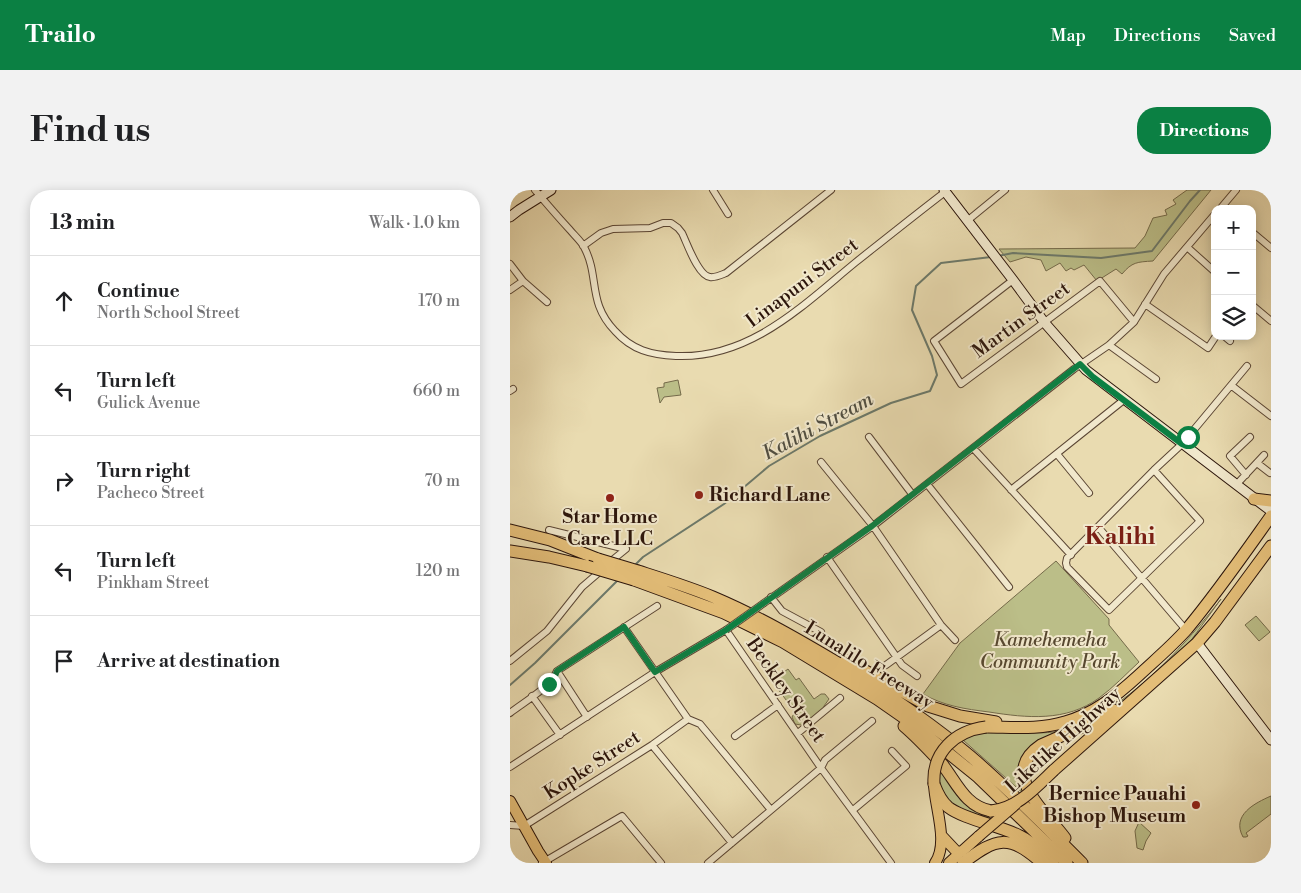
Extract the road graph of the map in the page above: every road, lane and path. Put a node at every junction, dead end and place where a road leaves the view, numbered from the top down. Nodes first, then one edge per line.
1 (551, 190) edge
2 (713, 190) edge
3 (830, 190) edge
4 (1005, 190) edge
5 (1236, 190) edge
6 (944, 191) edge
7 (537, 193) edge
8 (1224, 205) edge
9 (728, 214) dead end
10 (510, 217) edge
11 (1211, 219) edge
12 (967, 221) junction
13 (1256, 235) edge
14 (584, 246) junction
15 (1187, 248) junction
16 (1271, 248) edge
17 (510, 264) edge
18 (1211, 269) edge
19 (1013, 280) junction
20 (523, 281) junction
21 (510, 290) edge
22 (547, 302) dead end
23 (1145, 304) junction
24 (1256, 308) edge
25 (1271, 321) edge
26 (1044, 322) junction
27 (1134, 322) junction
28 (1213, 340) edge
29 (1109, 345) junction
30 (1080, 364) junction
31 (1247, 366) dead end
32 (1156, 379) dead end
33 (1232, 386) junction
34 (1125, 399) junction
35 (1271, 416) edge
36 (869, 437) dead end
37 (1250, 437) dead end
38 (1182, 444) junction
39 (973, 448) junction
40 (1057, 454) junction
41 (1264, 455) dead end
42 (821, 462) dead end
43 (1257, 463) junction
44 (1154, 470) junction
45 (1270, 473) edge
46 (1246, 475) junction
47 (927, 484) junction
48 (1236, 486) junction
49 (1011, 490) junction
50 (1089, 493) dead end
51 (912, 494) junction
52 (1254, 499) junction
53 (1271, 501) edge
54 (1271, 511) edge
55 (1271, 516) edge
56 (872, 526) junction
57 (1099, 528) junction
58 (510, 530) edge
59 (549, 530) dead end
60 (510, 538) edge
61 (1270, 548) edge
62 (510, 550) edge
63 (1071, 555) junction
64 (827, 557) junction
65 (598, 559) junction
66 (636, 575) junction
67 (1143, 579) junction
68 (1009, 587) dead end
69 (771, 598) junction
70 (657, 606) dead end
71 (942, 624) junction
72 (771, 625) junction
73 (624, 627) junction
74 (726, 630) junction
75 (1186, 630) junction
76 (821, 632) dead end
77 (955, 640) dead end
78 (1197, 643) junction
79 (897, 656) junction
80 (510, 661) edge
81 (886, 666) dead end
82 (1171, 667) junction
83 (557, 671) junction
84 (655, 672) junction
85 (917, 676) dead end
86 (853, 683) junction
87 (532, 696) junction
88 (840, 698) dead end
89 (778, 705) junction
90 (510, 713) edge
91 (587, 717) junction
92 (688, 719) junction
93 (872, 721) dead end
94 (1067, 722) junction
95 (798, 733) junction
96 (560, 735) junction
97 (736, 736) dead end
98 (1271, 740) edge
99 (652, 745) junction
100 (892, 751) dead end
101 (510, 768) edge
102 (821, 768) junction
103 (934, 784) junction
104 (510, 801) edge
105 (1018, 802) junction
106 (771, 810) junction
107 (853, 810) junction
108 (510, 825) edge
109 (524, 826) junction
110 (941, 834) junction
111 (732, 843) junction
112 (962, 857) edge
113 (544, 862) edge
114 (661, 863) edge
115 (708, 863) edge
116 (892, 863) edge
117 (935, 863) edge
118 (949, 863) edge
119 (1042, 863) edge
120 (1053, 863) edge
121 (1067, 863) edge
122 (1083, 863) edge

1 - 7 main road
2 - 9 street
3 - 14 street
4 - 12 street
5 - 8 street
6 - 12 main road
6 - 14 street, Linapuni Street
7 - 10 main road
7 - 14 street, Linapuni Street
11 - 15 street
12 - 19 main road
13 - 16 street
15 - 18 street
15 - 23 street
17 - 20 street
19 - 26 main road
19 - 26 street, Martin Street
20 - 21 street
20 - 22 street
23 - 27 street
23 - 28 street
24 - 25 street
26 - 27 street, Martin Street
26 - 30 main road
27 - 29 street
29 - 30 street
29 - 32 street
30 - 34 main road
30 - 39 street
31 - 33 street
33 - 35 street
33 - 38 street
34 - 38 main road
34 - 40 street
36 - 51 street
37 - 46 street
38 - 44 street
38 - 48 main road
39 - 47 street
39 - 49 street
40 - 49 street
40 - 50 street
41 - 43 street
42 - 56 street
43 - 45 street
43 - 46 street
44 - 57 street
44 - 67 street
46 - 48 street
47 - 51 street
47 - 68 street
48 - 52 main road
49 - 63 street
51 - 56 street
52 - 53 highway
52 - 54 main road
55 - 75 highway, Likelike Highway
56 - 64 street
56 - 71 street
57 - 63 street
57 - 67 street
58 - 65 highway
59 - 80 street
60 - 65 highway
61 - 78 highway, Likelike Highway
62 - 66 highway, bridge
63 - 67 street
64 - 69 street
64 - 79 street
65 - 66 highway, Lunalilo Freeway, bridge
66 - 72 highway, Lunalilo Freeway
66 - 86 highway, Lunalilo Freeway
67 - 75 street
69 - 74 street, bridge
69 - 76 street
70 - 73 street
71 - 77 street
71 - 79 street
72 - 94 highway
72 - 122 highway, Lunalilo Freeway
73 - 83 street
73 - 84 street
74 - 84 street
74 - 89 street, Beckley Street
75 - 94 highway, Likelike Highway
78 - 82 highway, Likelike Highway
78 - 98 main road
79 - 81 street
79 - 85 street
82 - 105 highway, Likelike Highway, bridge
82 - 122 highway
83 - 87 street
83 - 91 street
84 - 91 street
84 - 92 street
86 - 105 highway, bridge
86 - 121 highway, Lunalilo Freeway
87 - 90 street
87 - 96 street
88 - 95 street
89 - 95 street, Beckley Street
89 - 97 street
91 - 96 street
92 - 99 street, Kopke Street
92 - 106 street
93 - 102 street, Beckley Street
94 - 103 highway, Likelike Highway, bridge
95 - 102 street, Beckley Street
96 - 101 street
99 - 109 street, Kopke Street
99 - 111 street
100 - 107 street
102 - 106 street
102 - 107 street, Beckley Street
103 - 110 main road, Likelike Highway
103 - 120 highway
104 - 109 main road
105 - 112 main road, Likelike Highway, bridge
106 - 111 street
107 - 116 street, Beckley Street
108 - 109 street
109 - 113 main road
110 - 112 main road
110 - 117 main road, Likelike Highway
111 - 115 street
112 - 118 main road, Likelike Highway
112 - 119 highway
113 - 114 street

